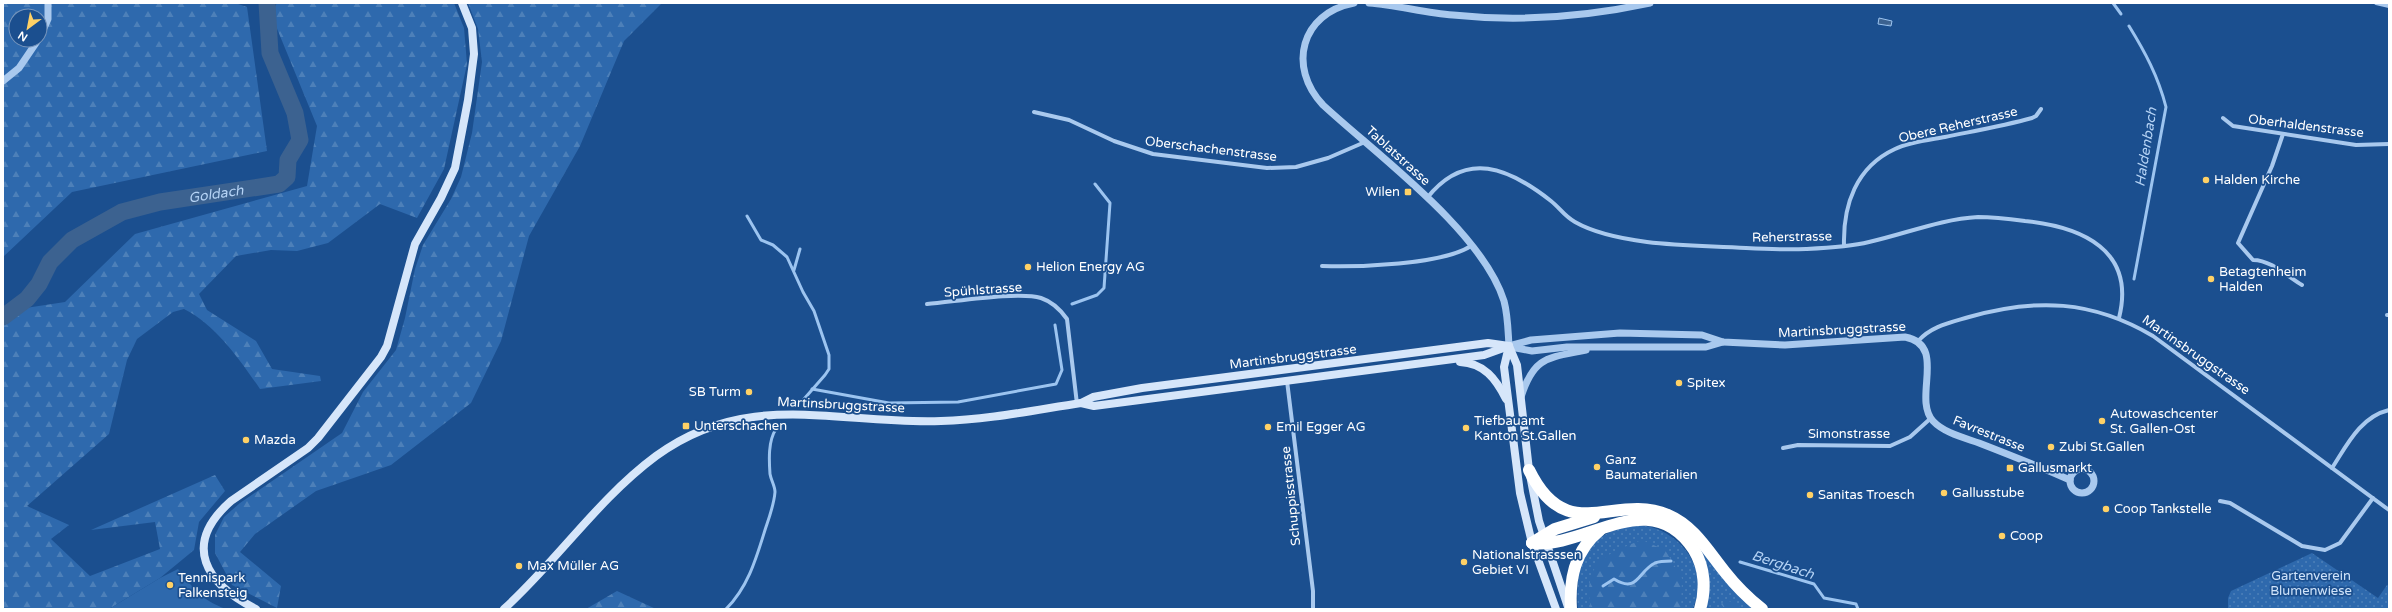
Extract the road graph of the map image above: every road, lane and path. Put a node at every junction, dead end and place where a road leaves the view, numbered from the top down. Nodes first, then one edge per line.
1 (462, 3) edge
2 (1354, 3) edge
3 (1369, 3) edge
4 (1650, 3) edge
5 (2376, 3) edge
6 (2389, 6) edge
7 (33, 48) edge
8 (3, 81) edge
9 (2041, 109) dead end
10 (1034, 112) dead end
11 (2224, 118) dead end
12 (2283, 134) junction
13 (1365, 142) junction
14 (2389, 144) edge
15 (1427, 198) junction
16 (1844, 245) junction
17 (1471, 246) junction
18 (1322, 266) dead end
19 (2302, 285) dead end
20 (927, 304) dead end
21 (2119, 318) junction
22 (1918, 341) junction
23 (1723, 342) junction
24 (1509, 346) junction
25 (1602, 346) junction
26 (1440, 361) junction
27 (1283, 371) junction
28 (1287, 381) junction
29 (1520, 401) junction
30 (1079, 403) junction
31 (1508, 403) junction
32 (2389, 410) edge
33 (1930, 418) junction
34 (1783, 448) dead end
35 (2332, 468) junction
36 (1529, 470) junction
37 (2070, 480) dead end
38 (2373, 498) junction
39 (2220, 501) dead end
40 (2389, 510) edge
41 (1605, 513) junction
42 (1604, 526) junction
43 (1544, 540) junction
44 (1532, 543) junction
45 (256, 609) edge
46 (504, 609) edge
47 (1313, 609) edge
48 (1556, 609) edge
49 (1570, 609) edge
50 (1700, 609) edge
51 (1762, 609) edge

1 - 45 main road
2 - 13 street, Tablatstrasse
3 - 4 street
5 - 6 street
7 - 8 street
9 - 16 street, Obere Reherstrasse
10 - 13 street, Oberschachenstrasse
11 - 12 street, Oberhaldenstrasse
12 - 14 street, Oberhaldenstrasse
12 - 19 street
13 - 15 street, Tablatstrasse
15 - 16 street, Reherstrasse
15 - 17 street, Tablatstrasse
16 - 21 street, Reherstrasse
17 - 18 street
17 - 24 street, Tablatstrasse
20 - 30 street, Spühlstrasse
21 - 22 street, Martinsbruggstrasse
21 - 35 street, Martinsbruggstrasse
22 - 23 street, Martinsbruggstrasse
22 - 33 street
23 - 24 street, Martinsbruggstrasse
23 - 25 street, Martinsbruggstrasse
24 - 25 street, Martinsbruggstrasse
24 - 26 main road, Martinsbruggstrasse
24 - 27 main road, Martinsbruggstrasse
24 - 29 main road
24 - 31 main road
25 - 29 street, Martinsbruggstrasse
26 - 28 main road, Martinsbruggstrasse
26 - 31 main road, Martinsbruggstrasse
27 - 28 main road
27 - 30 main road, Martinsbruggstrasse
28 - 30 main road, Martinsbruggstrasse
28 - 47 street, Schuppisstrasse
29 - 36 main road
30 - 46 main road, Martinsbruggstrasse
31 - 44 main road
32 - 35 street
33 - 34 street, Simonstrasse
33 - 37 street, Favrestrasse
35 - 38 street, Martinsbruggstrasse
36 - 41 highway
36 - 43 main road
38 - 39 street
38 - 40 street, Martinsbruggstrasse
41 - 43 highway
41 - 51 highway
42 - 43 highway
42 - 49 highway
42 - 50 highway
43 - 44 highway
43 - 49 main road
44 - 48 main road

